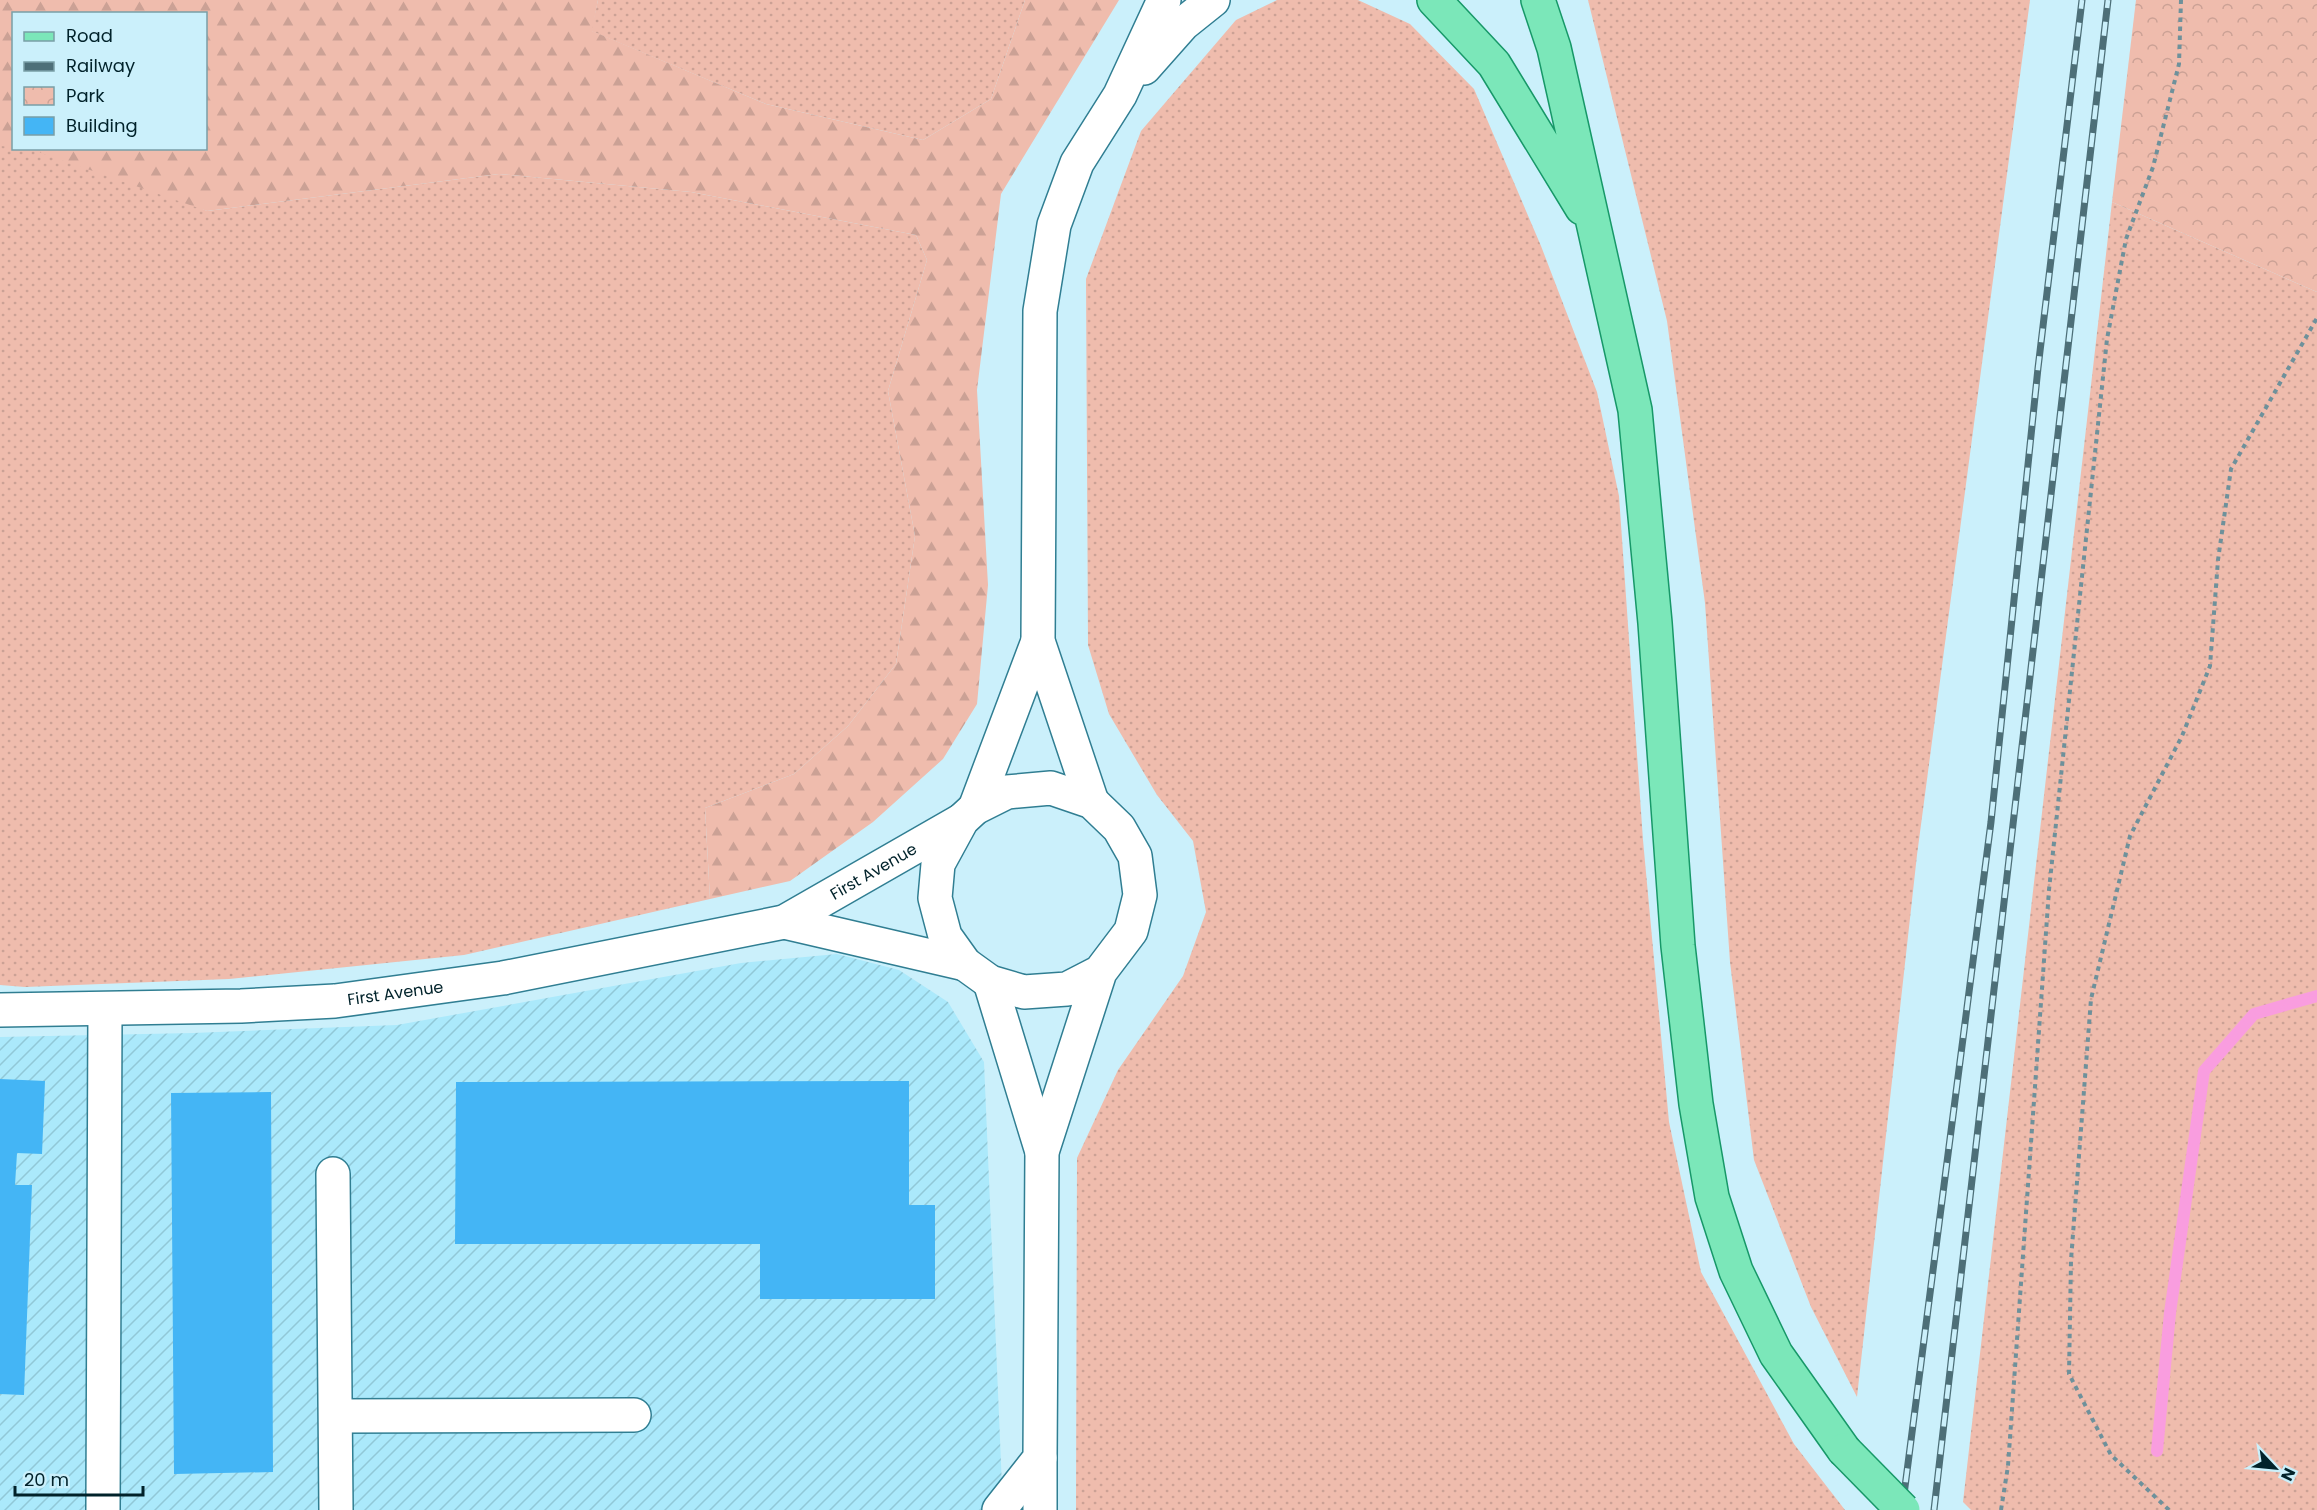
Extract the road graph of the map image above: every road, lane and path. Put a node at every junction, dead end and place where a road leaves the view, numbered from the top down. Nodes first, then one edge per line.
1 (1164, 0) edge
2 (1213, 0) edge
3 (1434, 0) edge
4 (1538, 0) edge
5 (2181, 0) edge
6 (1120, 95) junction
7 (1597, 233) junction
8 (2317, 318) edge
9 (1038, 641) junction
10 (1092, 802) junction
11 (969, 814) junction
12 (784, 922) junction
13 (1100, 972) junction
14 (978, 973) junction
15 (0, 1010) edge
16 (105, 1010) junction
17 (1042, 1152) junction
18 (333, 1174) dead end
19 (634, 1415) dead end
20 (336, 1416) junction
21 (1040, 1458) junction
22 (104, 1510) edge
23 (336, 1510) edge
24 (999, 1510) edge
25 (1040, 1510) edge
26 (1903, 1510) edge
27 (2001, 1510) edge
28 (2169, 1510) edge

1 - 6 street
2 - 6 street
3 - 7 main road
4 - 7 main road
5 - 27 path
6 - 9 street
7 - 26 main road, bridge
8 - 28 path
9 - 10 street
9 - 11 street
10 - 11 street
10 - 13 street
11 - 12 street, First Avenue
11 - 14 street
12 - 14 street, First Avenue
12 - 16 street, First Avenue
13 - 14 street
13 - 17 street
14 - 17 street
15 - 16 street, First Avenue
16 - 22 street
17 - 21 street
18 - 20 street
19 - 20 street
20 - 23 street
21 - 24 street
21 - 25 street

